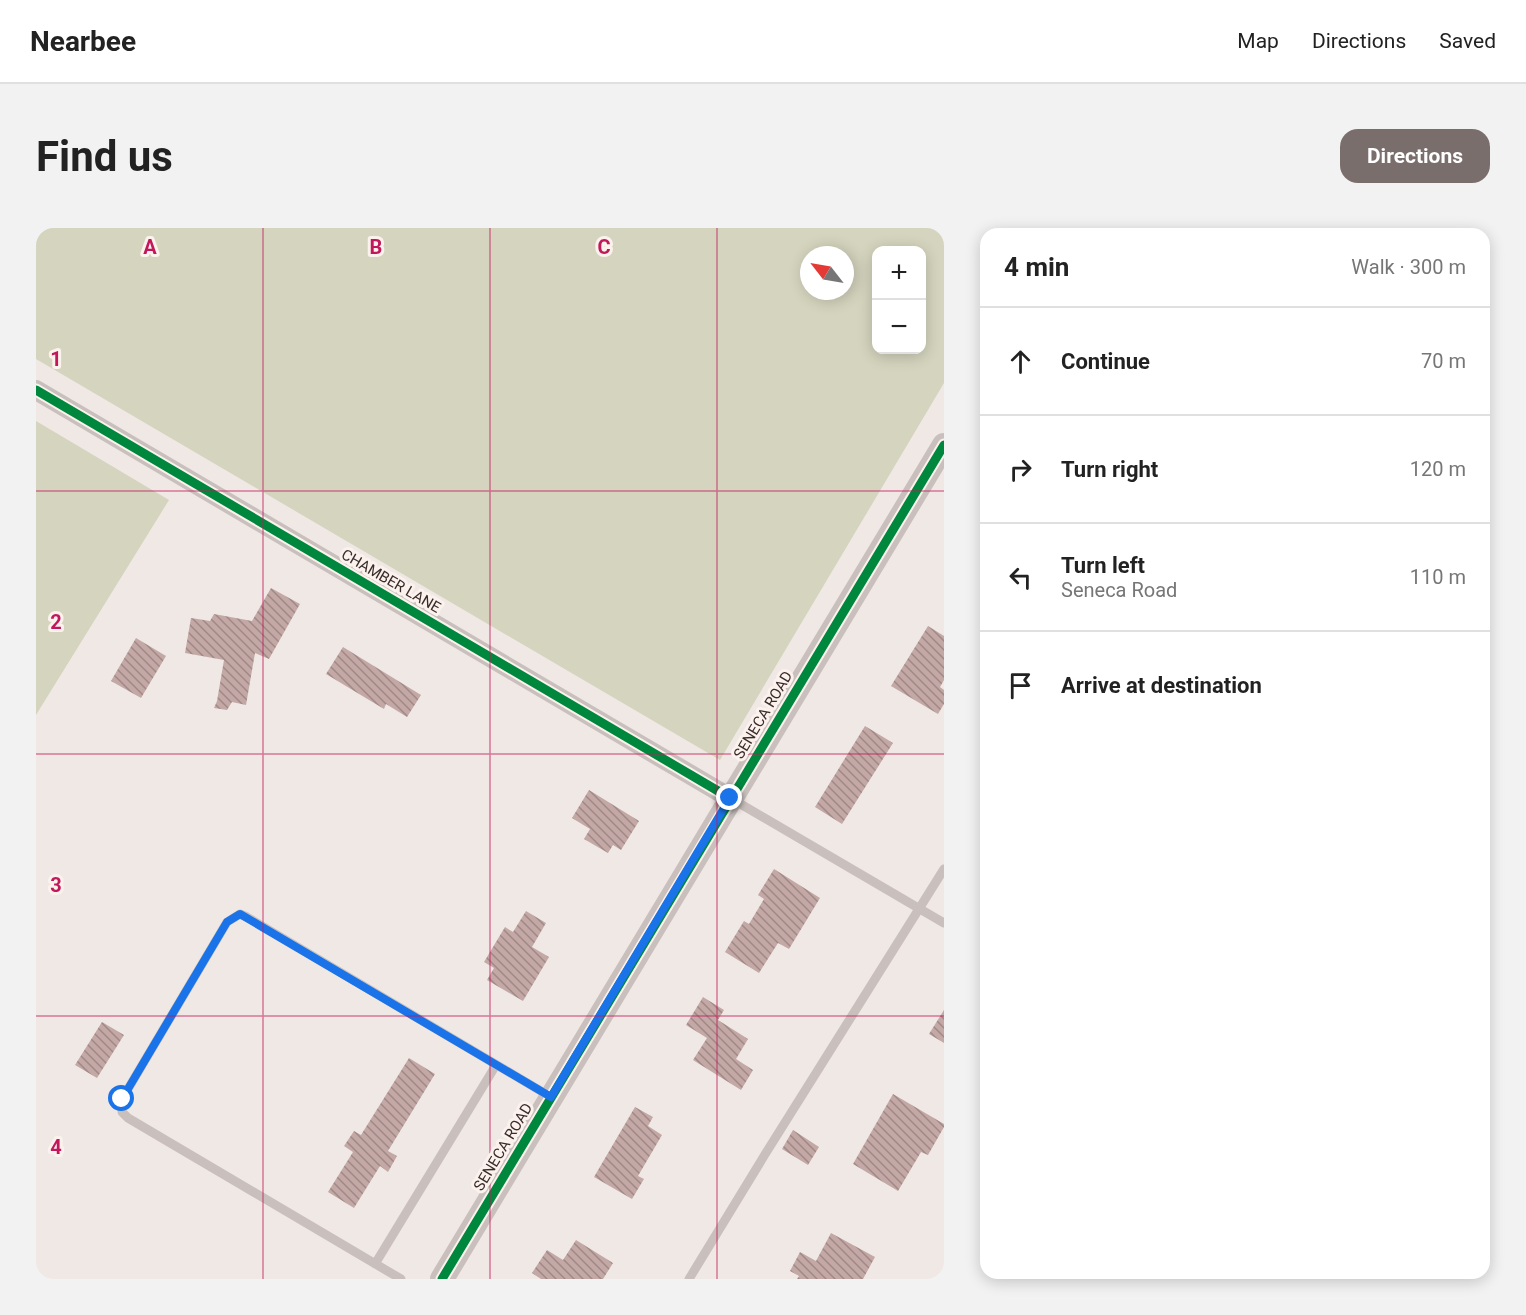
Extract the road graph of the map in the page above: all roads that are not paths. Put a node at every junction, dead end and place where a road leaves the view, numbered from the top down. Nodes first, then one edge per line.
1 (36, 390) edge
2 (944, 445) edge
3 (730, 798) junction
4 (944, 869) edge
5 (920, 909) junction
6 (944, 923) edge
7 (496, 1065) junction
8 (551, 1097) junction
9 (375, 1264) junction
10 (401, 1279) edge
11 (442, 1279) edge
12 (689, 1279) edge

1 - 3 street, CHAMBER LANE
2 - 3 street, SENECA ROAD
3 - 5 lane
3 - 8 street, SENECA ROAD
4 - 5 lane
5 - 6 lane
5 - 12 lane
7 - 8 lane
7 - 9 lane
7 - 9 lane
8 - 11 street, SENECA ROAD
9 - 10 lane

